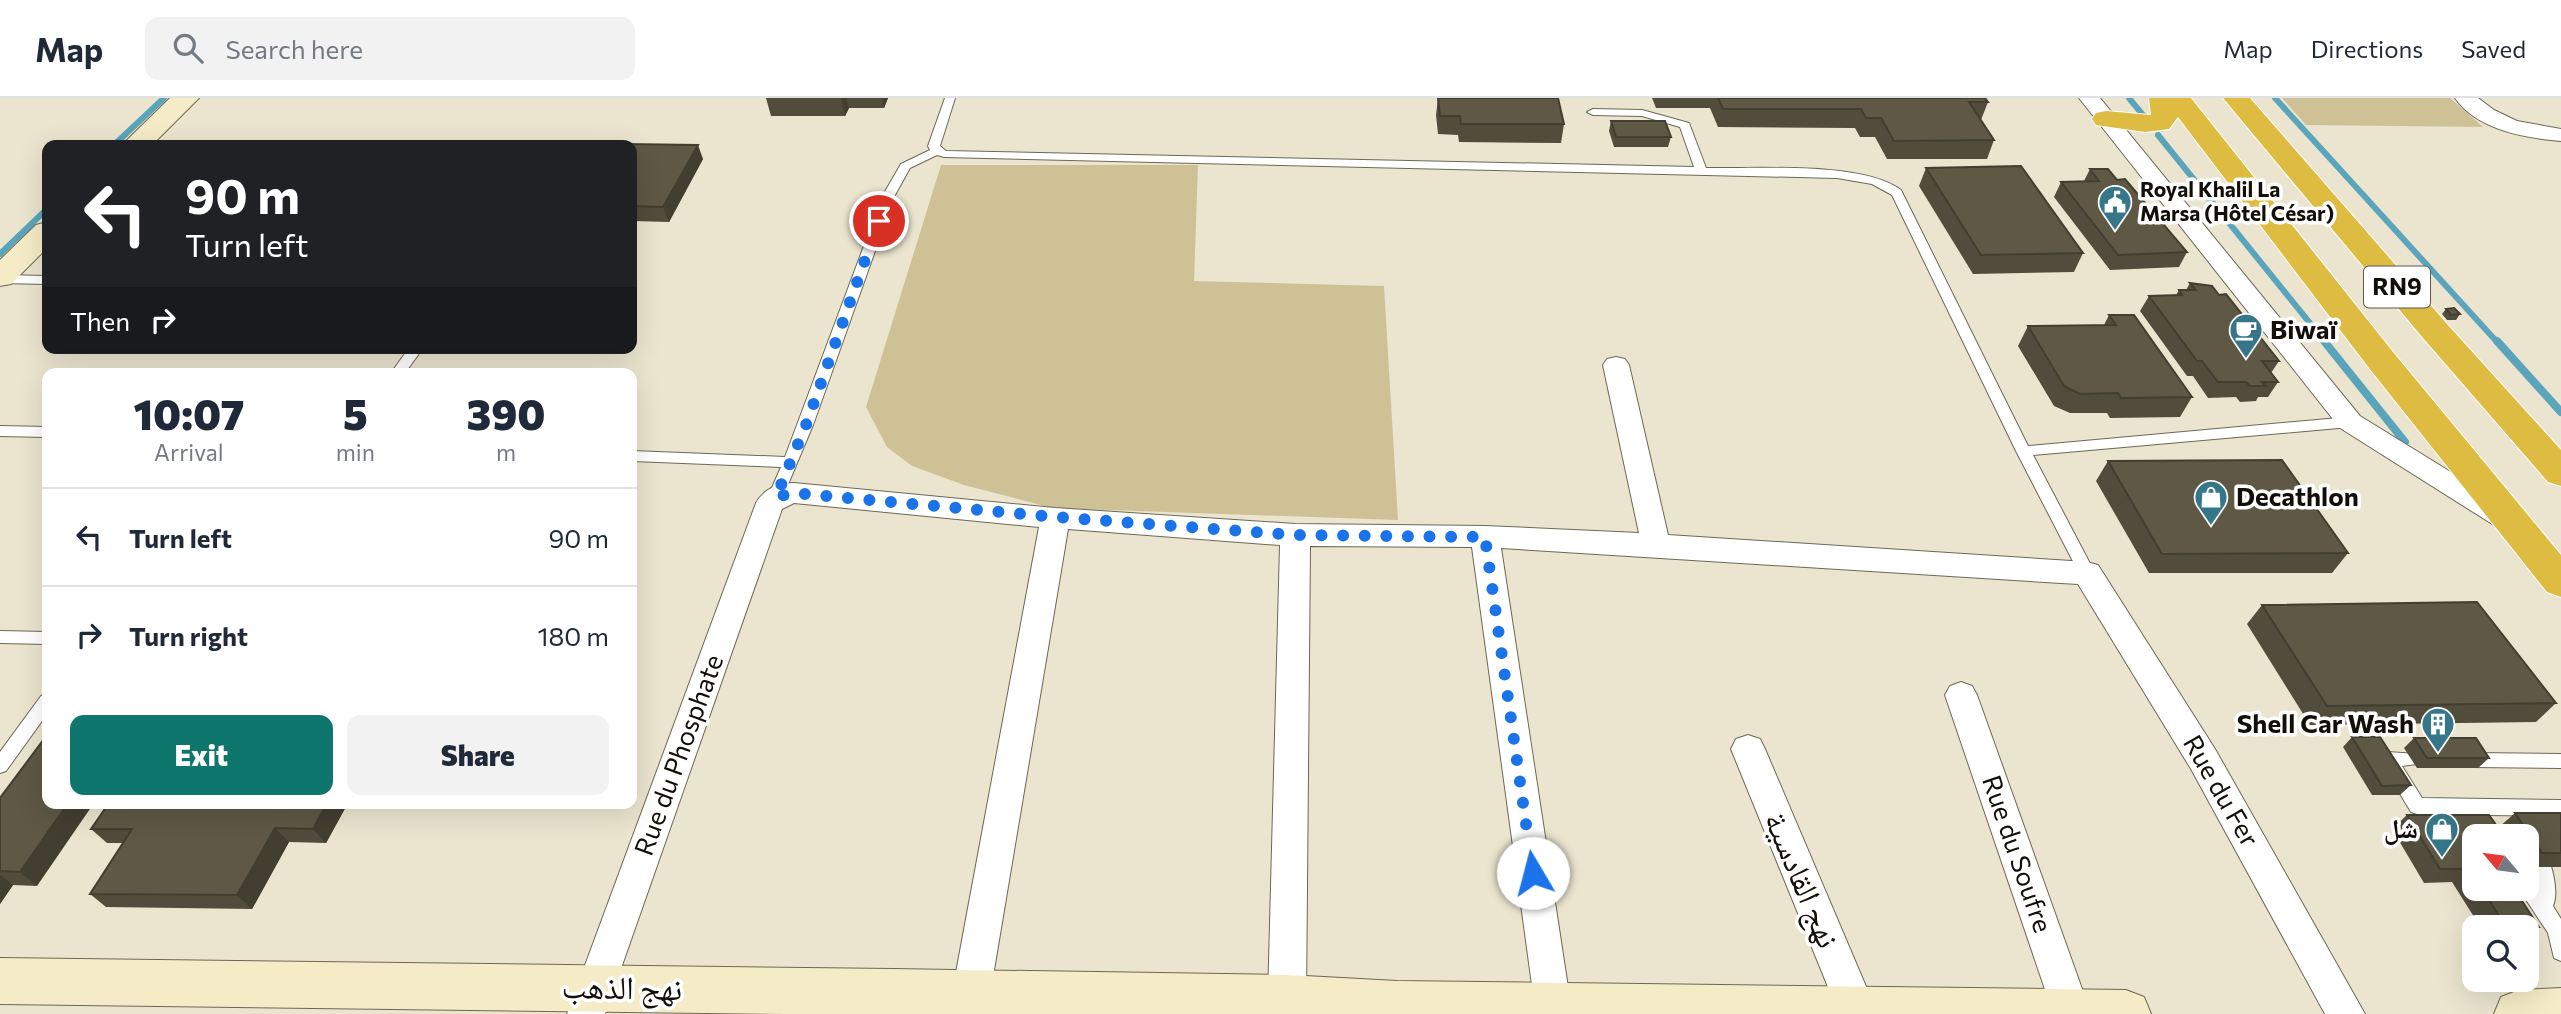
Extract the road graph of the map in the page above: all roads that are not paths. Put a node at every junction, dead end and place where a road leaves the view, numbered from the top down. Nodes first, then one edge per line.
1 (186, 98) edge
2 (950, 98) edge
3 (2089, 98) edge
4 (2162, 98) edge
5 (2177, 98) edge
6 (2236, 98) edge
7 (2465, 98) edge
8 (1593, 112) dead end
9 (2106, 119) junction
10 (2551, 134) edge
11 (141, 140) edge
12 (937, 151) junction
13 (2561, 156) edge
14 (1702, 171) junction
15 (42, 236) edge
16 (0, 278) edge
17 (42, 280) edge
18 (1616, 365) dead end
19 (2350, 422) junction
20 (0, 430) edge
21 (42, 432) edge
22 (2023, 451) junction
23 (637, 456) edge
24 (790, 462) junction
25 (2561, 473) edge
26 (776, 497) junction
27 (1055, 517) junction
28 (2515, 525) junction
29 (1295, 535) junction
30 (1485, 537) junction
31 (1656, 545) junction
32 (2087, 573) junction
33 (2561, 582) edge
34 (0, 637) edge
35 (42, 638) edge
36 (1961, 695) dead end
37 (42, 708) edge
38 (1748, 749) dead end
39 (2411, 759) dead end
40 (2473, 760) edge
41 (2561, 761) edge
42 (0, 766) edge
43 (2475, 806) junction
44 (2534, 807) junction
45 (2561, 808) edge
46 (2486, 824) edge
47 (2535, 824) edge
48 (2542, 867) edge
49 (2542, 896) edge
50 (2560, 940) edge
51 (0, 981) edge
52 (971, 994) junction
53 (1287, 999) junction
54 (591, 1001) edge
55 (891, 1003) edge
56 (1152, 1005) edge
57 (1552, 1007) junction
58 (1397, 1009) edge
59 (1857, 1010) junction
60 (1699, 1011) edge
61 (2561, 1012) edge
62 (1948, 1013) edge
63 (2072, 1013) edge
64 (2126, 1014) edge
65 (2346, 1014) edge
66 (2519, 1014) edge

1 - 11 street
2 - 12 lane
3 - 9 street
4 - 9 highway
5 - 28 highway, RN9
6 - 25 highway, RN9
7 - 10 street
8 - 14 lane
9 - 19 street
10 - 13 street
12 - 14 lane
12 - 24 lane
14 - 22 lane
15 - 16 street
16 - 17 lane
18 - 31 street
19 - 22 lane
19 - 28 street
20 - 21 lane
22 - 32 lane
23 - 24 lane
24 - 26 lane
26 - 27 street
26 - 54 street, Rue du Phosphate
27 - 29 street
27 - 52 street
28 - 33 highway, RN9
29 - 30 street
29 - 53 street
30 - 31 street
30 - 57 street
31 - 32 street
32 - 65 street, Rue du Fer
34 - 35 lane
36 - 63 street, Rue du Soufre
37 - 42 lane
38 - 59 street, نهج القادسية
39 - 43 lane
40 - 41 lane
43 - 44 lane
43 - 46 lane
44 - 45 lane
44 - 47 lane
48 - 49 lane
49 - 50 lane
51 - 54 street, نهج الذهب
52 - 55 street, نهج الذهب
52 - 56 street, نهج الذهب
53 - 56 street, نهج الذهب
53 - 58 street, نهج الذهب
54 - 55 street, نهج الذهب
57 - 58 street, نهج الذهب
57 - 60 street, نهج الذهب
59 - 60 street, نهج الذهب
59 - 62 street, نهج الذهب
61 - 66 street
62 - 63 street, نهج الذهب
63 - 64 street, نهج الذهب

